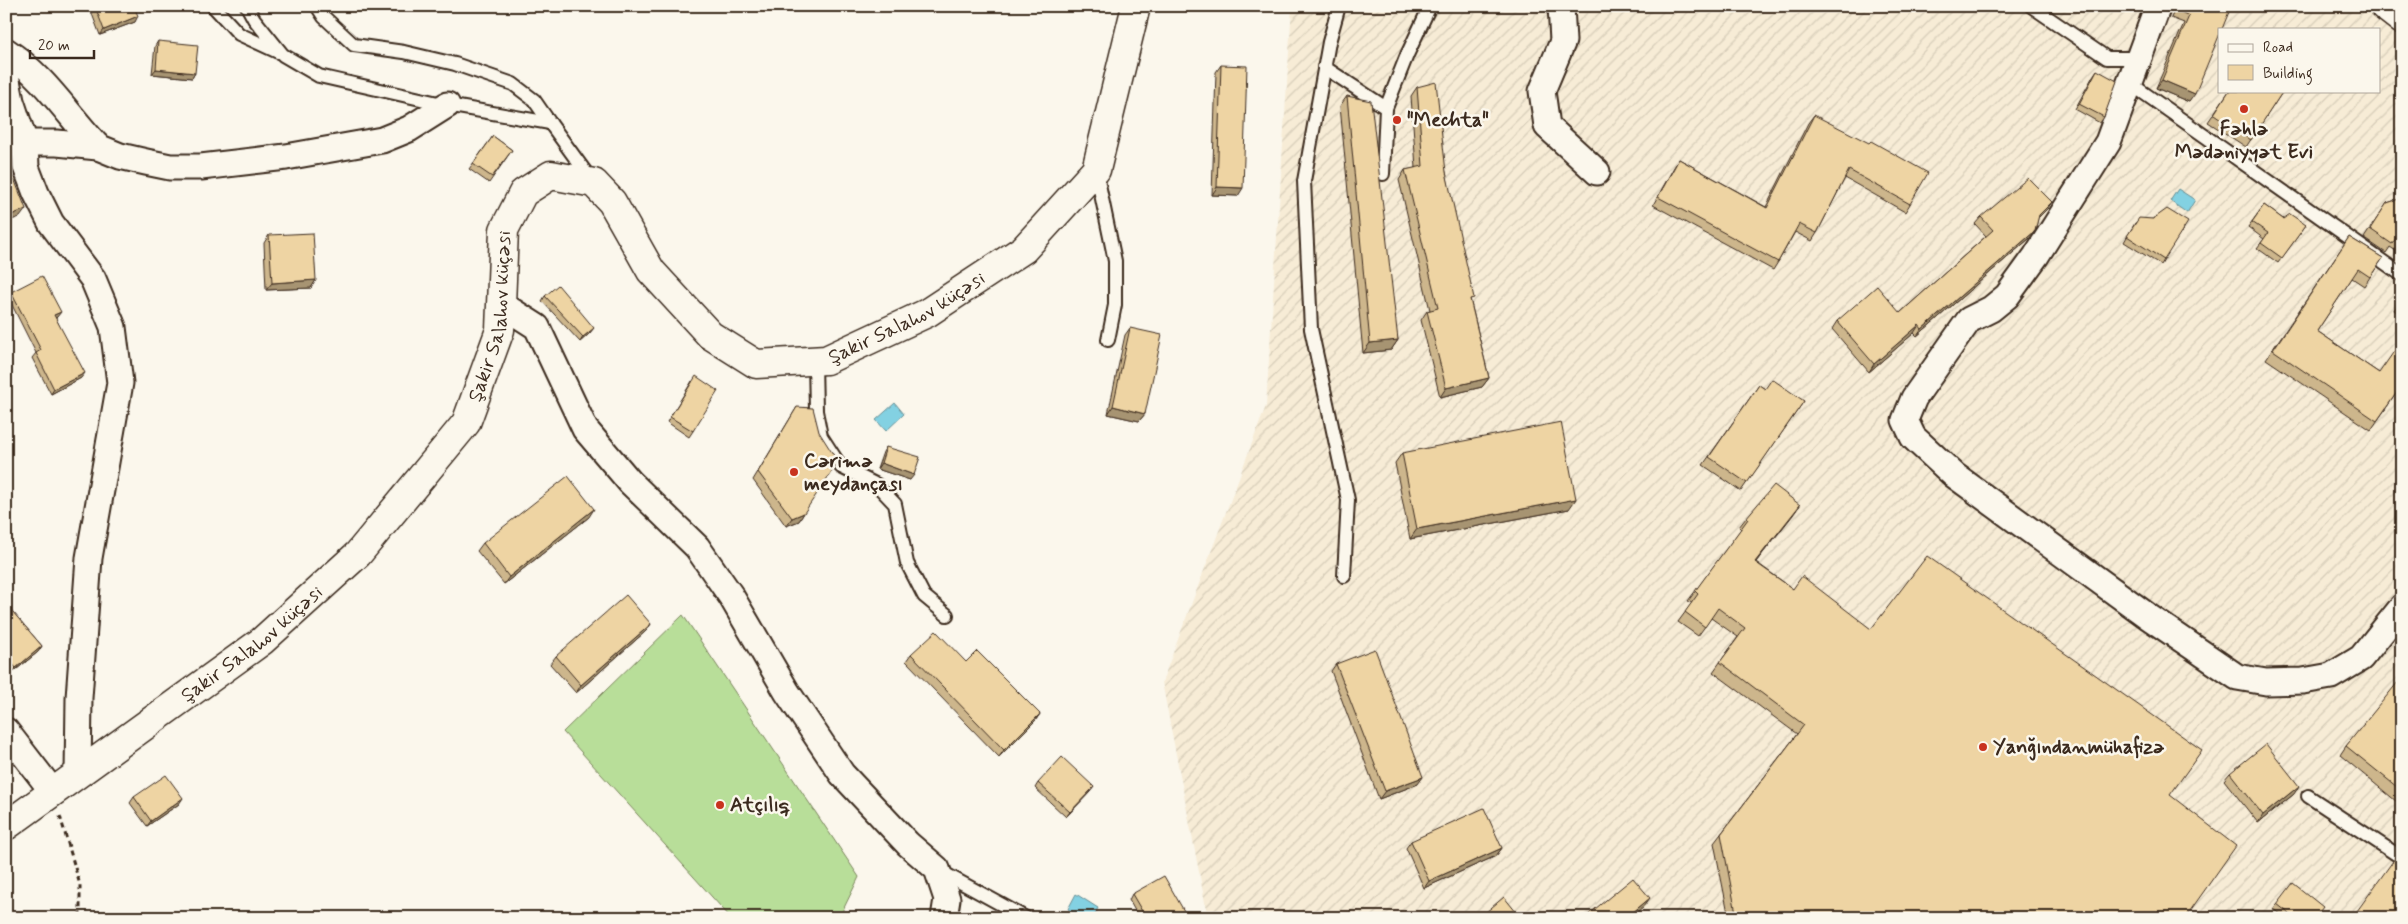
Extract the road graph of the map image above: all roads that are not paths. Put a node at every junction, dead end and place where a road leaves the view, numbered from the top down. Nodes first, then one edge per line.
1 (213, 6) edge
2 (247, 6) edge
3 (318, 6) edge
4 (1136, 6) edge
5 (1339, 6) edge
6 (1430, 6) edge
7 (1561, 6) edge
8 (2031, 6) edge
9 (2158, 6) edge
10 (2384, 6) edge
11 (2402, 20) edge
12 (6, 51) edge
13 (283, 54) junction
14 (2141, 58) junction
15 (1324, 67) junction
16 (6, 75) edge
17 (2131, 84) junction
18 (447, 105) junction
19 (1386, 108) junction
20 (550, 123) junction
21 (25, 143) junction
22 (98, 147) junction
23 (1096, 170) junction
24 (1597, 172) dead end
25 (1383, 174) dead end
26 (594, 183) junction
27 (2402, 275) edge
28 (501, 304) junction
29 (1108, 340) dead end
30 (815, 361) junction
31 (1344, 576) dead end
32 (2402, 607) edge
33 (948, 614) dead end
34 (6, 731) edge
35 (78, 774) junction
36 (53, 792) junction
37 (2308, 796) dead end
38 (6, 826) edge
39 (2402, 858) edge
40 (937, 869) junction
41 (944, 918) edge
42 (1026, 918) edge

1 - 13 lane
2 - 13 lane
3 - 20 lane
4 - 23 street, Şakir Salahov küçəsi
5 - 15 lane
6 - 19 lane
7 - 24 street
8 - 14 lane
9 - 14 street
10 - 11 street
12 - 22 street
13 - 18 lane
14 - 17 street
15 - 19 lane
15 - 31 lane
16 - 21 street
17 - 27 lane
17 - 32 street
18 - 20 lane
18 - 22 street
19 - 25 lane
20 - 26 lane
21 - 22 street
21 - 35 street
23 - 29 lane
23 - 30 street, Şakir Salahov küçəsi
26 - 28 street, Şakir Salahov küçəsi
26 - 30 street, Şakir Salahov küçəsi
28 - 35 street, Şakir Salahov küçəsi
28 - 40 street
30 - 33 lane
34 - 36 street
35 - 36 street, Şakir Salahov küçəsi
36 - 38 street, Şakir Salahov küçəsi
37 - 39 lane
40 - 41 street
40 - 42 lane

